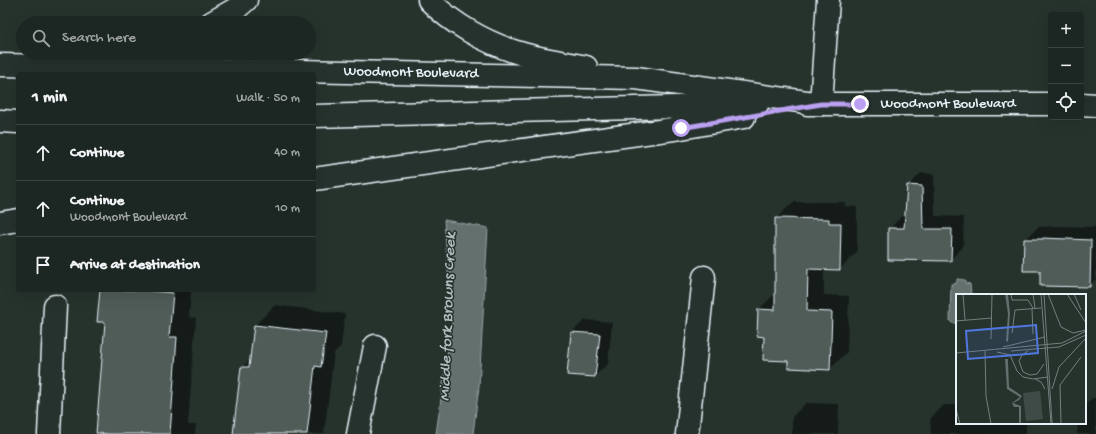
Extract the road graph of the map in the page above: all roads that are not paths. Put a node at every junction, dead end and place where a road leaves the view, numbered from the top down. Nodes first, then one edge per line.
1 (246, 0) edge
2 (429, 0) edge
3 (828, 0) edge
4 (223, 16) edge
5 (81, 60) edge
6 (0, 65) edge
7 (60, 65) junction
8 (636, 78) junction
9 (821, 104) junction
10 (1048, 104) edge
11 (1084, 104) edge
12 (1096, 104) edge
13 (316, 116) edge
14 (0, 121) edge
15 (16, 122) edge
16 (316, 179) edge
17 (16, 220) edge
18 (0, 223) edge
19 (704, 277) dead end
20 (55, 306) dead end
21 (374, 346) dead end
22 (49, 434) edge
23 (358, 434) edge
24 (687, 434) edge

1 - 4 main road
2 - 8 main road
3 - 9 main road
5 - 7 main road
6 - 7 main road, Woodmont Boulevard
7 - 8 main road, Woodmont Boulevard
8 - 9 main road, Woodmont Boulevard
9 - 10 main road, Woodmont Boulevard
9 - 13 main road, Woodmont Boulevard
9 - 16 main road
11 - 12 main road
14 - 15 main road
17 - 18 main road
19 - 24 main road
20 - 22 main road
21 - 23 main road

